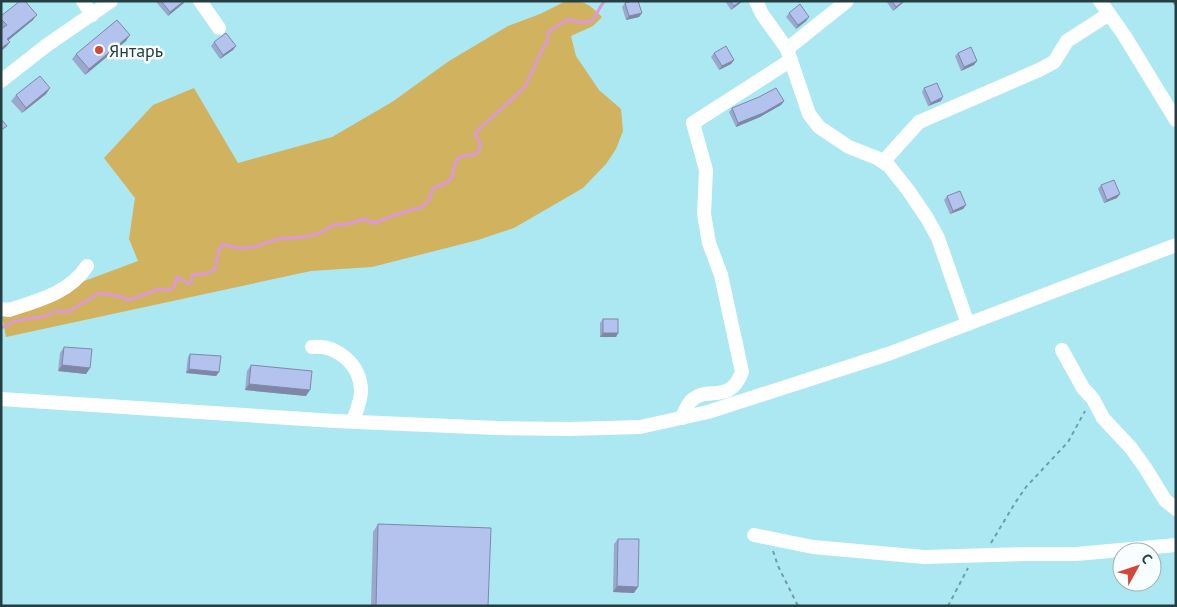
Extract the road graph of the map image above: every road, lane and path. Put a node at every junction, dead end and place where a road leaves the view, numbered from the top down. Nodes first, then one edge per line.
1 (83, 1) edge
2 (111, 1) edge
3 (200, 1) edge
4 (756, 1) edge
5 (847, 1) edge
6 (1100, 1) edge
7 (1173, 1) edge
8 (1176, 7) edge
9 (1109, 14) junction
10 (92, 15) junction
11 (219, 28) dead end
12 (789, 54) junction
13 (1, 81) edge
14 (1176, 120) edge
15 (884, 162) junction
16 (1176, 245) edge
17 (88, 266) dead end
18 (1, 309) edge
19 (968, 324) junction
20 (312, 347) dead end
21 (1062, 350) dead end
22 (1093, 398) junction
23 (1, 399) edge
24 (682, 418) junction
25 (353, 421) junction
26 (1176, 509) edge
27 (761, 536) joint
28 (1176, 545) edge
29 (982, 556) junction
30 (798, 606) edge
31 (948, 606) edge

1 - 10 street
2 - 10 street
3 - 11 street
4 - 12 street
5 - 12 street
6 - 9 street
7 - 8 path
9 - 14 street
9 - 15 street
10 - 13 street
12 - 15 street
12 - 24 street
15 - 19 street
16 - 19 street
17 - 18 street
19 - 24 street
20 - 25 street
21 - 22 street
22 - 26 street
22 - 29 path
23 - 25 street
24 - 25 street
27 - 29 street
27 - 30 path
28 - 29 street
29 - 31 path

